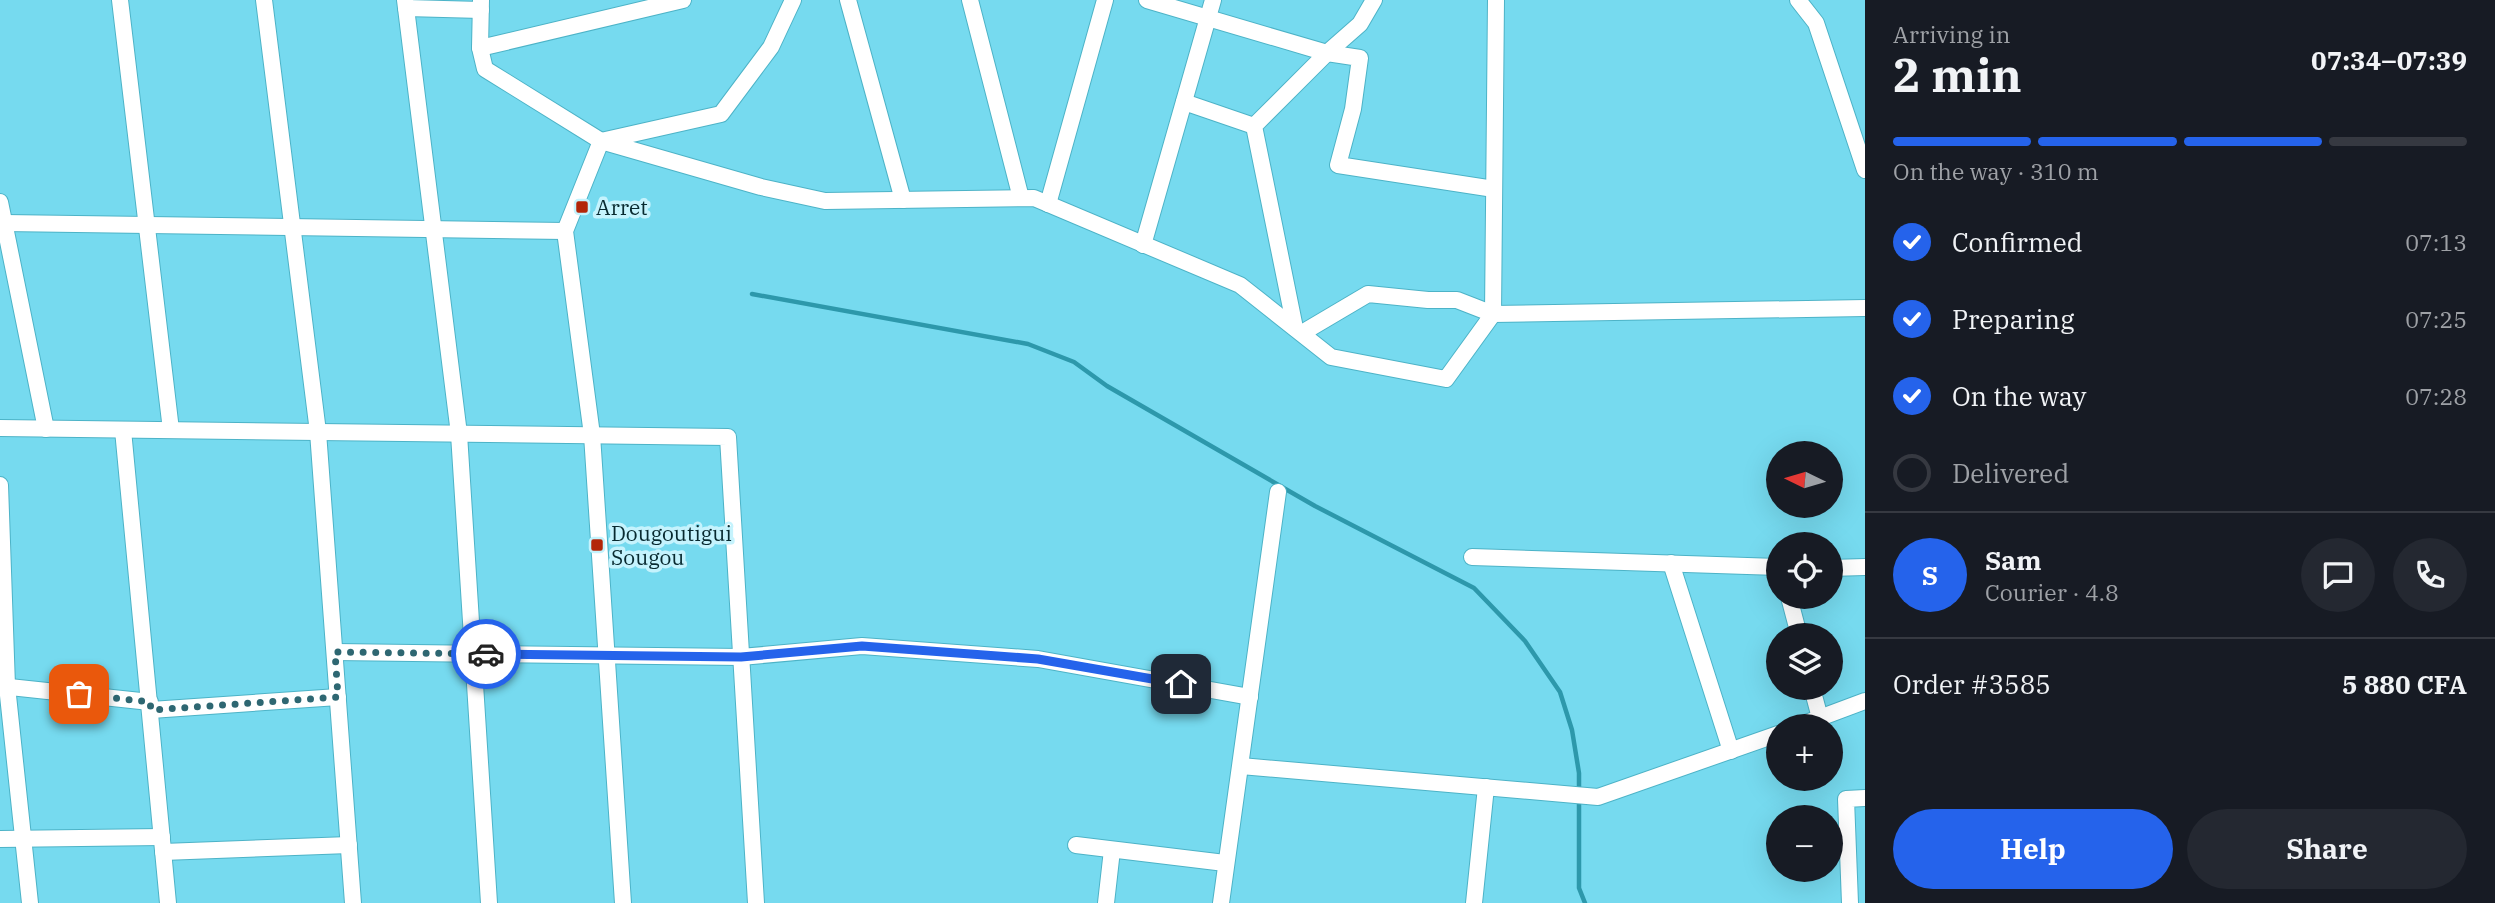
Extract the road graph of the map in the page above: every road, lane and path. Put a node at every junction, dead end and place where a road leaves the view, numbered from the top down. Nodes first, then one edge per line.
1 (120, 0) edge
2 (264, 0) edge
3 (683, 0) edge
4 (793, 0) edge
5 (848, 0) edge
6 (970, 0) edge
7 (1105, 0) edge
8 (1147, 0) edge
9 (1213, 0) edge
10 (1374, 0) edge
11 (1496, 0) edge
12 (1798, 0) edge
13 (405, 4) edge
14 (481, 5) edge
15 (1209, 16) junction
16 (480, 48) junction
17 (1327, 53) junction
18 (1184, 102) junction
19 (1254, 126) junction
20 (601, 141) junction
21 (1865, 170) edge
22 (1494, 189) junction
23 (1021, 198) junction
24 (903, 200) junction
25 (0, 202) edge
26 (1048, 204) junction
27 (4, 223) junction
28 (147, 225) junction
29 (293, 228) junction
30 (433, 229) junction
31 (565, 232) junction
32 (1143, 245) junction
33 (1865, 308) edge
34 (1493, 314) junction
35 (1299, 330) junction
36 (0, 428) edge
37 (46, 429) junction
38 (123, 430) junction
39 (171, 430) junction
40 (318, 432) junction
41 (459, 434) junction
42 (592, 435) junction
43 (0, 485) edge
44 (1278, 492) dead end
45 (1472, 557) dead end
46 (1671, 564) junction
47 (1766, 567) edge
48 (1865, 567) edge
49 (1843, 568) edge
50 (335, 652) junction
51 (473, 654) junction
52 (607, 656) junction
53 (741, 657) junction
54 (4, 686) edge
55 (338, 697) junction
56 (1250, 697) junction
57 (1865, 701) edge
58 (151, 706) junction
59 (1831, 714) edge
60 (1766, 738) edge
61 (1731, 751) junction
62 (1241, 766) junction
63 (1486, 787) junction
64 (1865, 799) edge
65 (0, 839) edge
66 (23, 839) junction
67 (162, 845) junction
68 (349, 845) junction
69 (1076, 845) dead end
70 (1112, 850) junction
71 (1225, 863) junction
72 (30, 903) edge
73 (168, 903) edge
74 (353, 903) edge
75 (489, 903) edge
76 (623, 903) edge
77 (756, 903) edge
78 (1105, 903) edge
79 (1221, 903) edge
80 (1475, 903) edge
81 (1850, 903) edge

1 - 28 street
2 - 29 street
3 - 16 street
4 - 20 street
5 - 24 street
6 - 23 street
7 - 26 street
8 - 15 street
9 - 15 street
10 - 17 street
11 - 22 street
12 - 21 street
13 - 14 street
13 - 30 street
14 - 16 street
15 - 17 street
15 - 18 street
16 - 20 street
17 - 19 street
17 - 22 street
18 - 19 street
18 - 32 street
19 - 35 street
20 - 24 street
20 - 31 street
22 - 34 street
23 - 24 street
23 - 26 street
25 - 27 street
26 - 32 street
27 - 28 street
27 - 37 street
28 - 29 street
28 - 39 street
29 - 30 street
29 - 40 street
30 - 31 street
30 - 41 street
31 - 42 street
32 - 35 street
33 - 34 street
34 - 35 street
34 - 35 street
36 - 37 street
37 - 38 street
38 - 39 street
38 - 58 street
39 - 40 street
40 - 41 street
40 - 50 street
41 - 42 street
41 - 51 street
42 - 52 street
42 - 53 street
43 - 54 street
44 - 56 street
45 - 46 street
46 - 47 street
46 - 61 street
48 - 49 street
50 - 51 street
50 - 55 street
51 - 52 street
51 - 75 street
52 - 53 street
52 - 76 street
53 - 56 street
53 - 77 street
54 - 58 street
54 - 66 street
55 - 58 street
55 - 68 street
56 - 62 street
57 - 59 street
58 - 67 street
60 - 61 street
61 - 63 street
62 - 63 street
62 - 71 street
63 - 80 street
64 - 81 street
65 - 66 street
66 - 67 street
66 - 72 street
67 - 68 street
67 - 73 street
68 - 74 street
69 - 70 street
70 - 71 street
70 - 78 street
71 - 79 street

